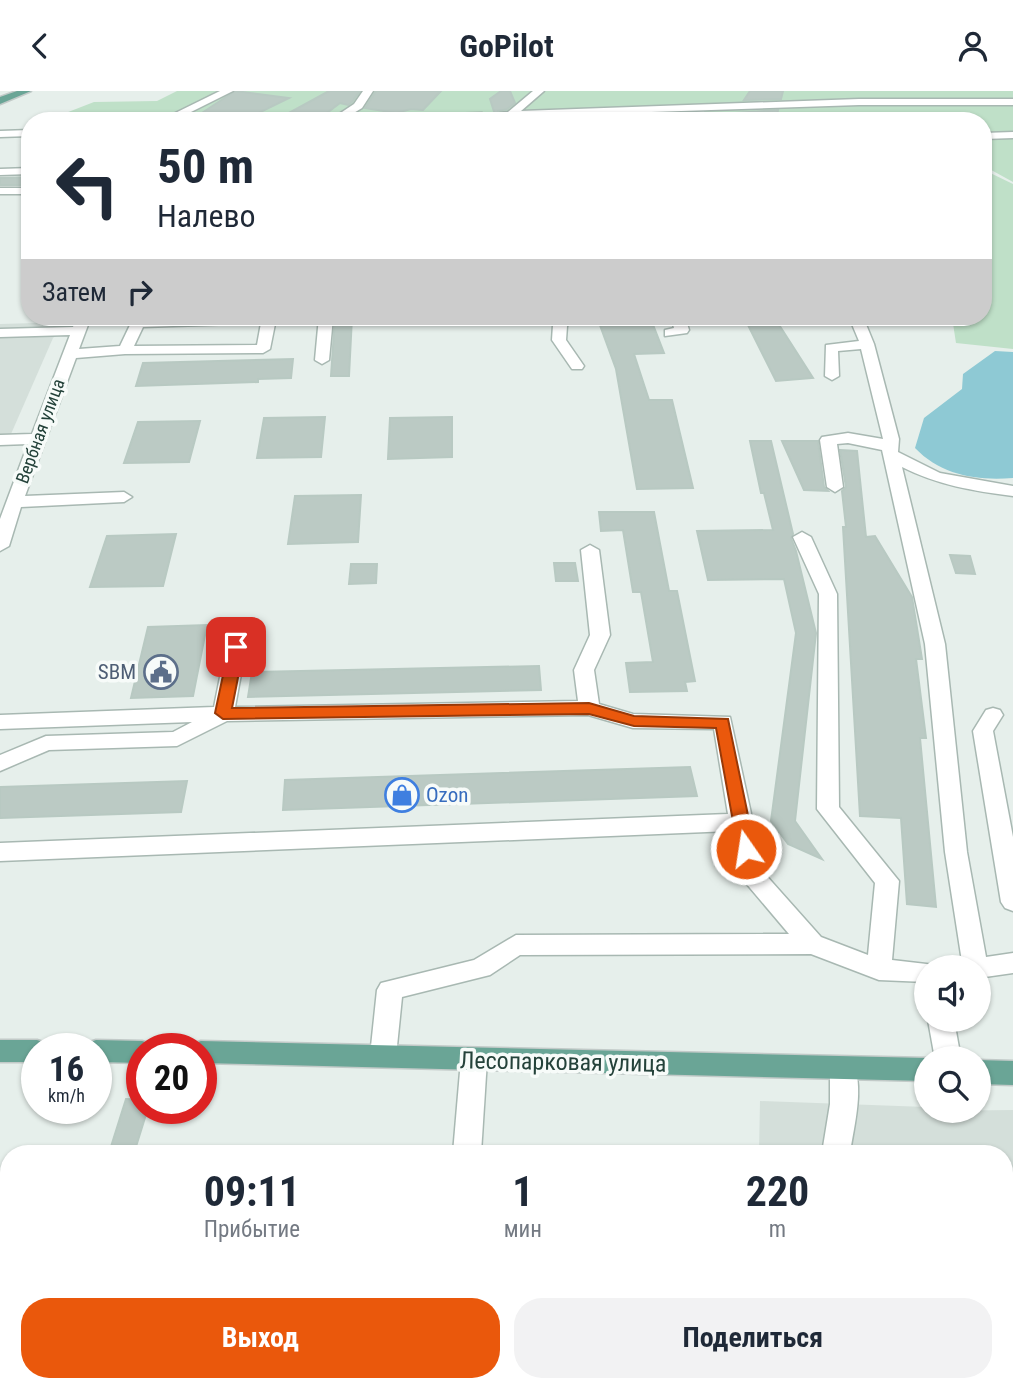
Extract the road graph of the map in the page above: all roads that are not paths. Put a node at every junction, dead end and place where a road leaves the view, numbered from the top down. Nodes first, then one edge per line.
1 (26, 91) edge
2 (228, 91) edge
3 (368, 91) edge
4 (539, 91) edge
5 (0, 101) edge
6 (1013, 102) edge
7 (358, 106) junction
8 (183, 112) edge
9 (348, 112) edge
10 (365, 112) edge
11 (511, 112) edge
12 (657, 112) edge
13 (0, 134) edge
14 (21, 134) edge
15 (1013, 135) edge
16 (992, 136) edge
17 (21, 171) edge
18 (0, 172) edge
19 (21, 178) edge
20 (0, 179) edge
21 (0, 191) edge
22 (21, 191) edge
23 (63, 326) edge
24 (80, 326) edge
25 (137, 326) edge
26 (268, 326) edge
27 (325, 326) edge
28 (560, 326) edge
29 (681, 326) edge
30 (860, 326) edge
31 (0, 333) edge
32 (670, 333) dead end
33 (867, 344) junction
34 (125, 350) junction
35 (69, 354) junction
36 (322, 360) dead end
37 (577, 366) dead end
38 (832, 376) dead end
39 (37, 439) junction
40 (0, 440) edge
41 (890, 450) junction
42 (835, 487) dead end
43 (1013, 491) edge
44 (124, 498) dead end
45 (14, 502) junction
46 (803, 537) dead end
47 (0, 546) edge
48 (590, 550) dead end
49 (236, 647) dead end
50 (589, 708) junction
51 (223, 713) junction
52 (993, 715) dead end
53 (0, 722) edge
54 (0, 764) edge
55 (740, 822) junction
56 (0, 852) edge
57 (1013, 902) edge
58 (812, 944) junction
59 (974, 955) edge
60 (1013, 963) edge
61 (991, 966) edge
62 (879, 970) junction
63 (914, 971) edge
64 (0, 1051) edge
65 (21, 1051) edge
66 (217, 1052) edge
67 (383, 1056) junction
68 (474, 1060) junction
69 (843, 1068) junction
70 (914, 1070) edge
71 (991, 1072) edge
72 (1013, 1073) edge
73 (468, 1145) edge
74 (837, 1145) edge

1 - 5 main road
2 - 8 street
3 - 7 street
4 - 11 street
6 - 12 street
7 - 9 street
7 - 10 street
13 - 14 street
15 - 16 street
17 - 18 street
19 - 20 street
21 - 22 street
23 - 31 street
24 - 35 street, Вербная улица
25 - 34 street
26 - 34 street
27 - 36 street
28 - 37 street
29 - 32 street
30 - 33 street
33 - 38 street
33 - 41 street
34 - 35 street
35 - 39 street, Вербная улица
39 - 40 street
39 - 45 street, Вербная улица
41 - 42 street
41 - 43 street
41 - 59 street
44 - 45 street
45 - 47 street, Вербная улица
46 - 62 street
48 - 50 street
49 - 51 street
50 - 51 street
50 - 55 street
51 - 53 street
51 - 54 street
52 - 57 street
55 - 56 street
55 - 58 street
58 - 62 street
58 - 67 street
60 - 61 street
62 - 63 street
64 - 65 main road
66 - 67 main road, Лесопарковая улица
67 - 68 main road, Лесопарковая улица
68 - 69 main road, Лесопарковая улица
68 - 73 street
69 - 70 main road, Лесопарковая улица
69 - 74 street
71 - 72 main road

